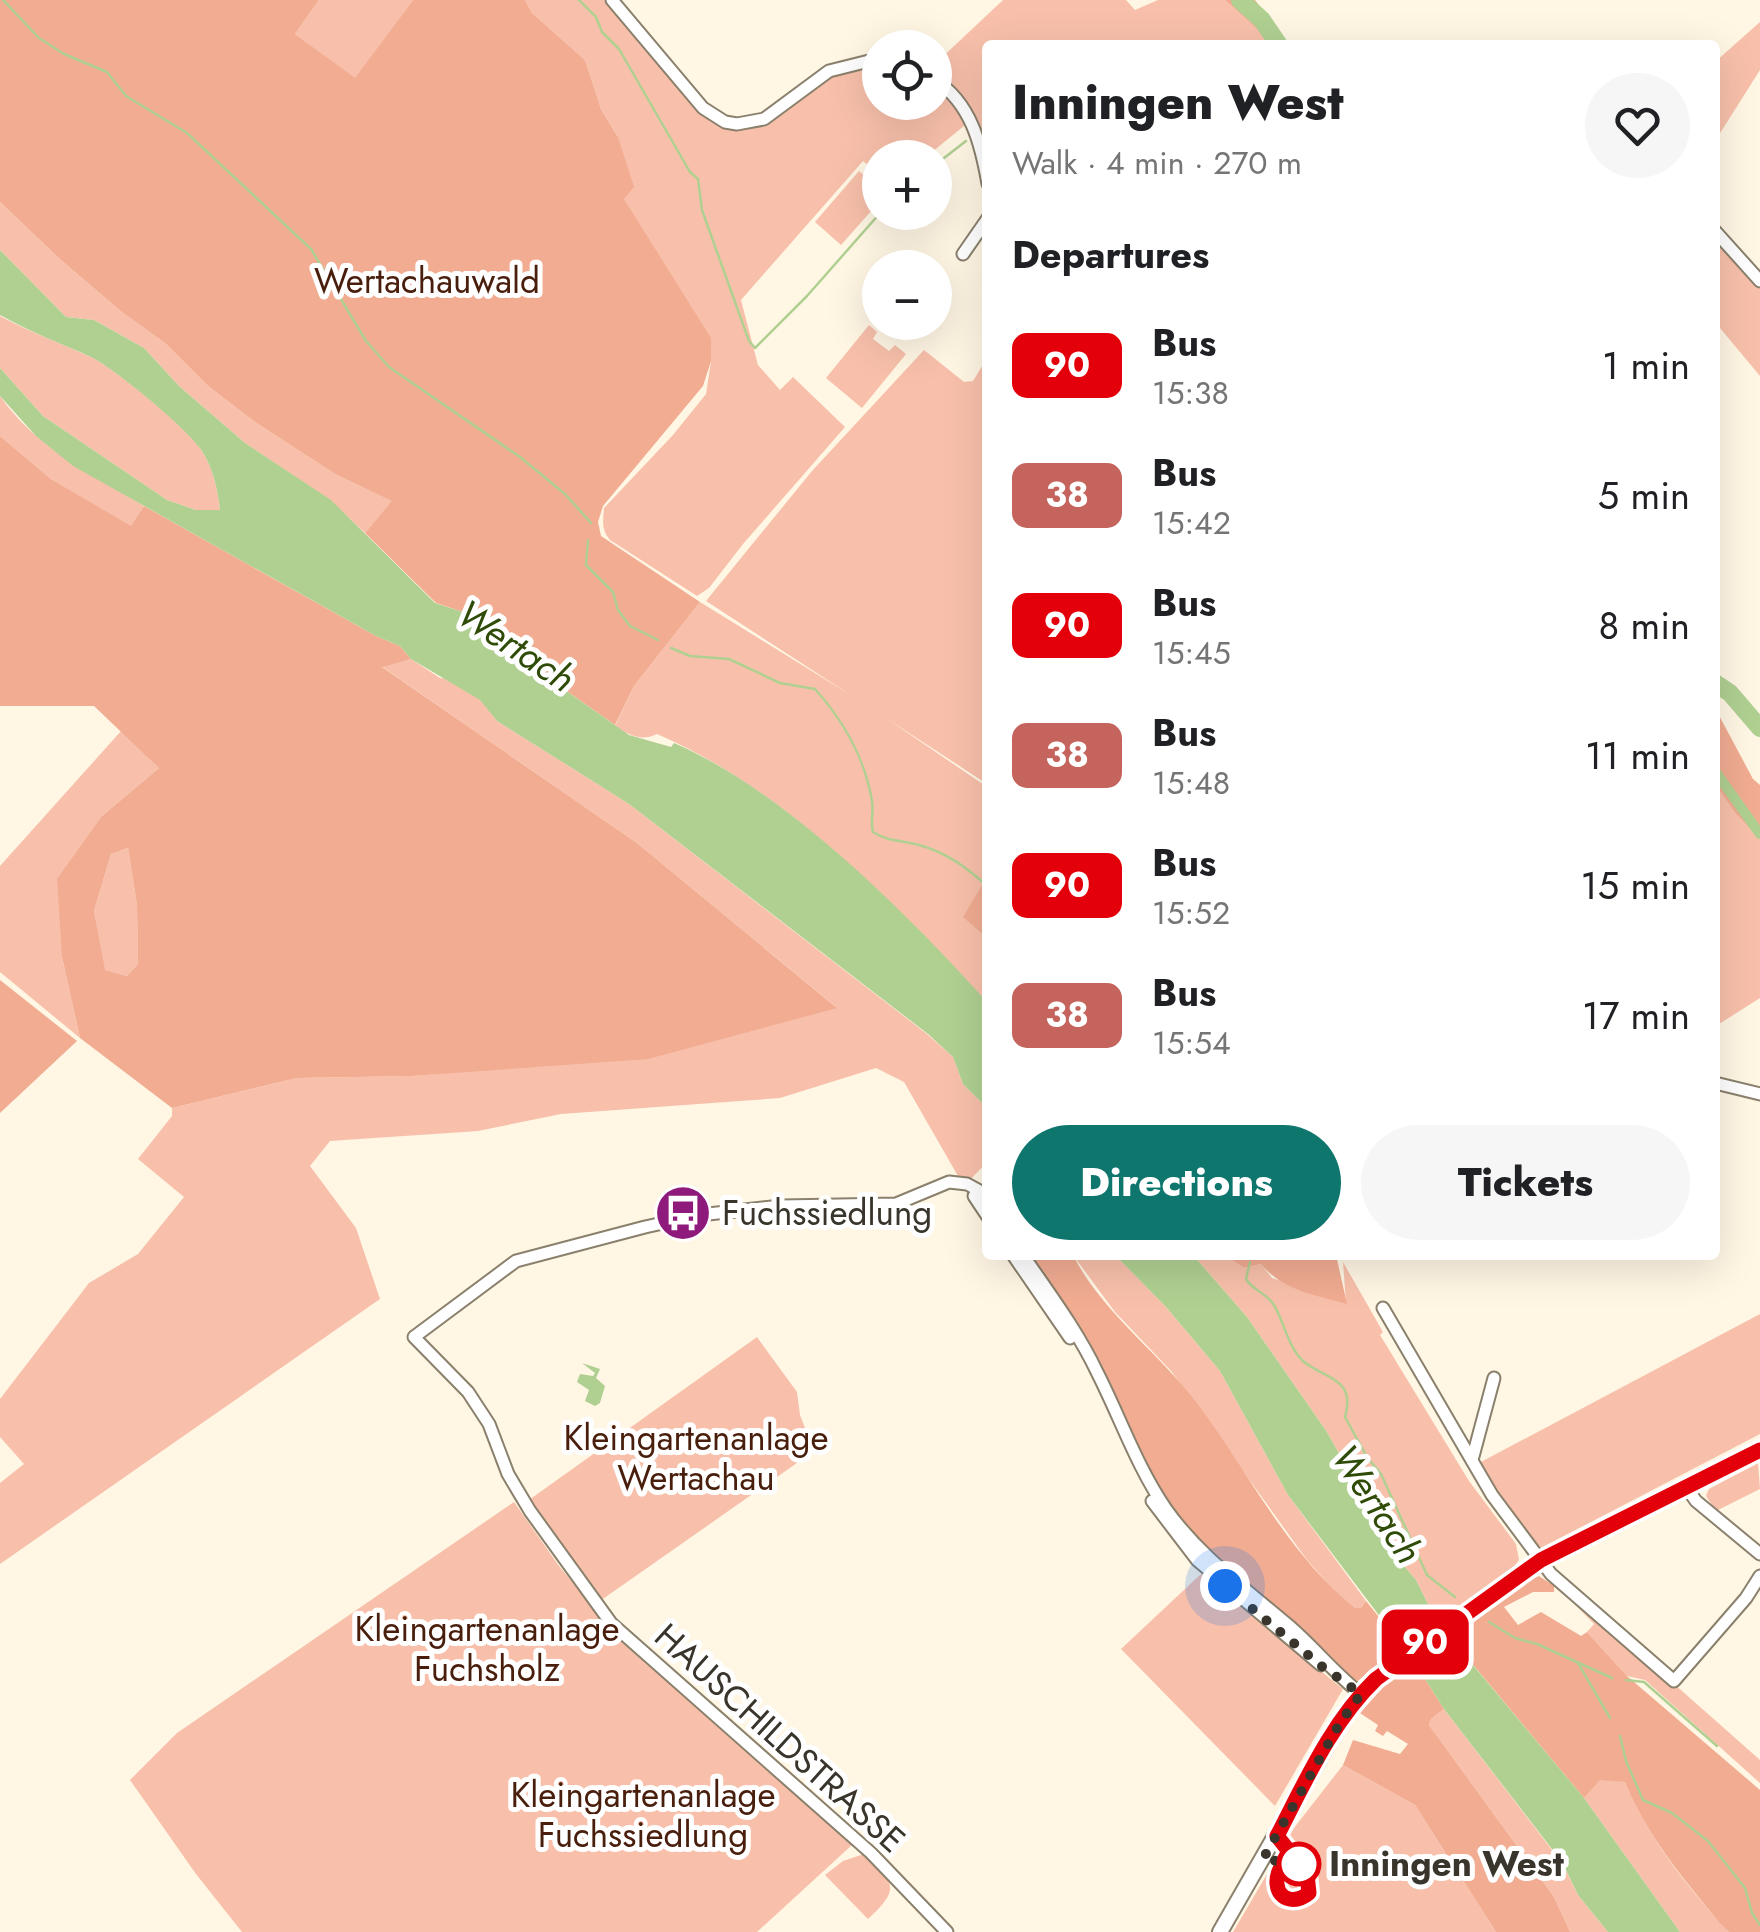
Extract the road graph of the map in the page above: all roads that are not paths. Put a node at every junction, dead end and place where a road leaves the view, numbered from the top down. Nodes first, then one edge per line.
1 (612, 0) edge
2 (862, 63) edge
3 (952, 95) edge
4 (982, 163) edge
5 (982, 227) edge
6 (1720, 237) edge
7 (963, 254) dead end
8 (1760, 281) edge
9 (1720, 1084) edge
10 (1760, 1094) edge
11 (973, 1188) junction
12 (982, 1195) edge
13 (982, 1209) edge
14 (1017, 1260) edge
15 (1026, 1260) edge
16 (1383, 1308) dead end
17 (1494, 1378) dead end
18 (1760, 1450) edge
19 (1472, 1460) junction
20 (1686, 1487) junction
21 (1760, 1554) edge
22 (1541, 1560) junction
23 (1760, 1576) edge
24 (1334, 1672) junction
25 (1361, 1694) junction
26 (947, 1932) edge
27 (1220, 1932) edge

1 - 2 street
3 - 4 street
5 - 7 street
6 - 8 street
9 - 10 street
11 - 12 street
11 - 13 street
11 - 26 street, HAUSCHILDSTRASSE
14 - 24 street
15 - 24 street
16 - 19 street
17 - 19 street
18 - 20 street
19 - 22 street
20 - 21 street
20 - 22 street
22 - 23 street
22 - 25 street
24 - 25 street
25 - 27 street

